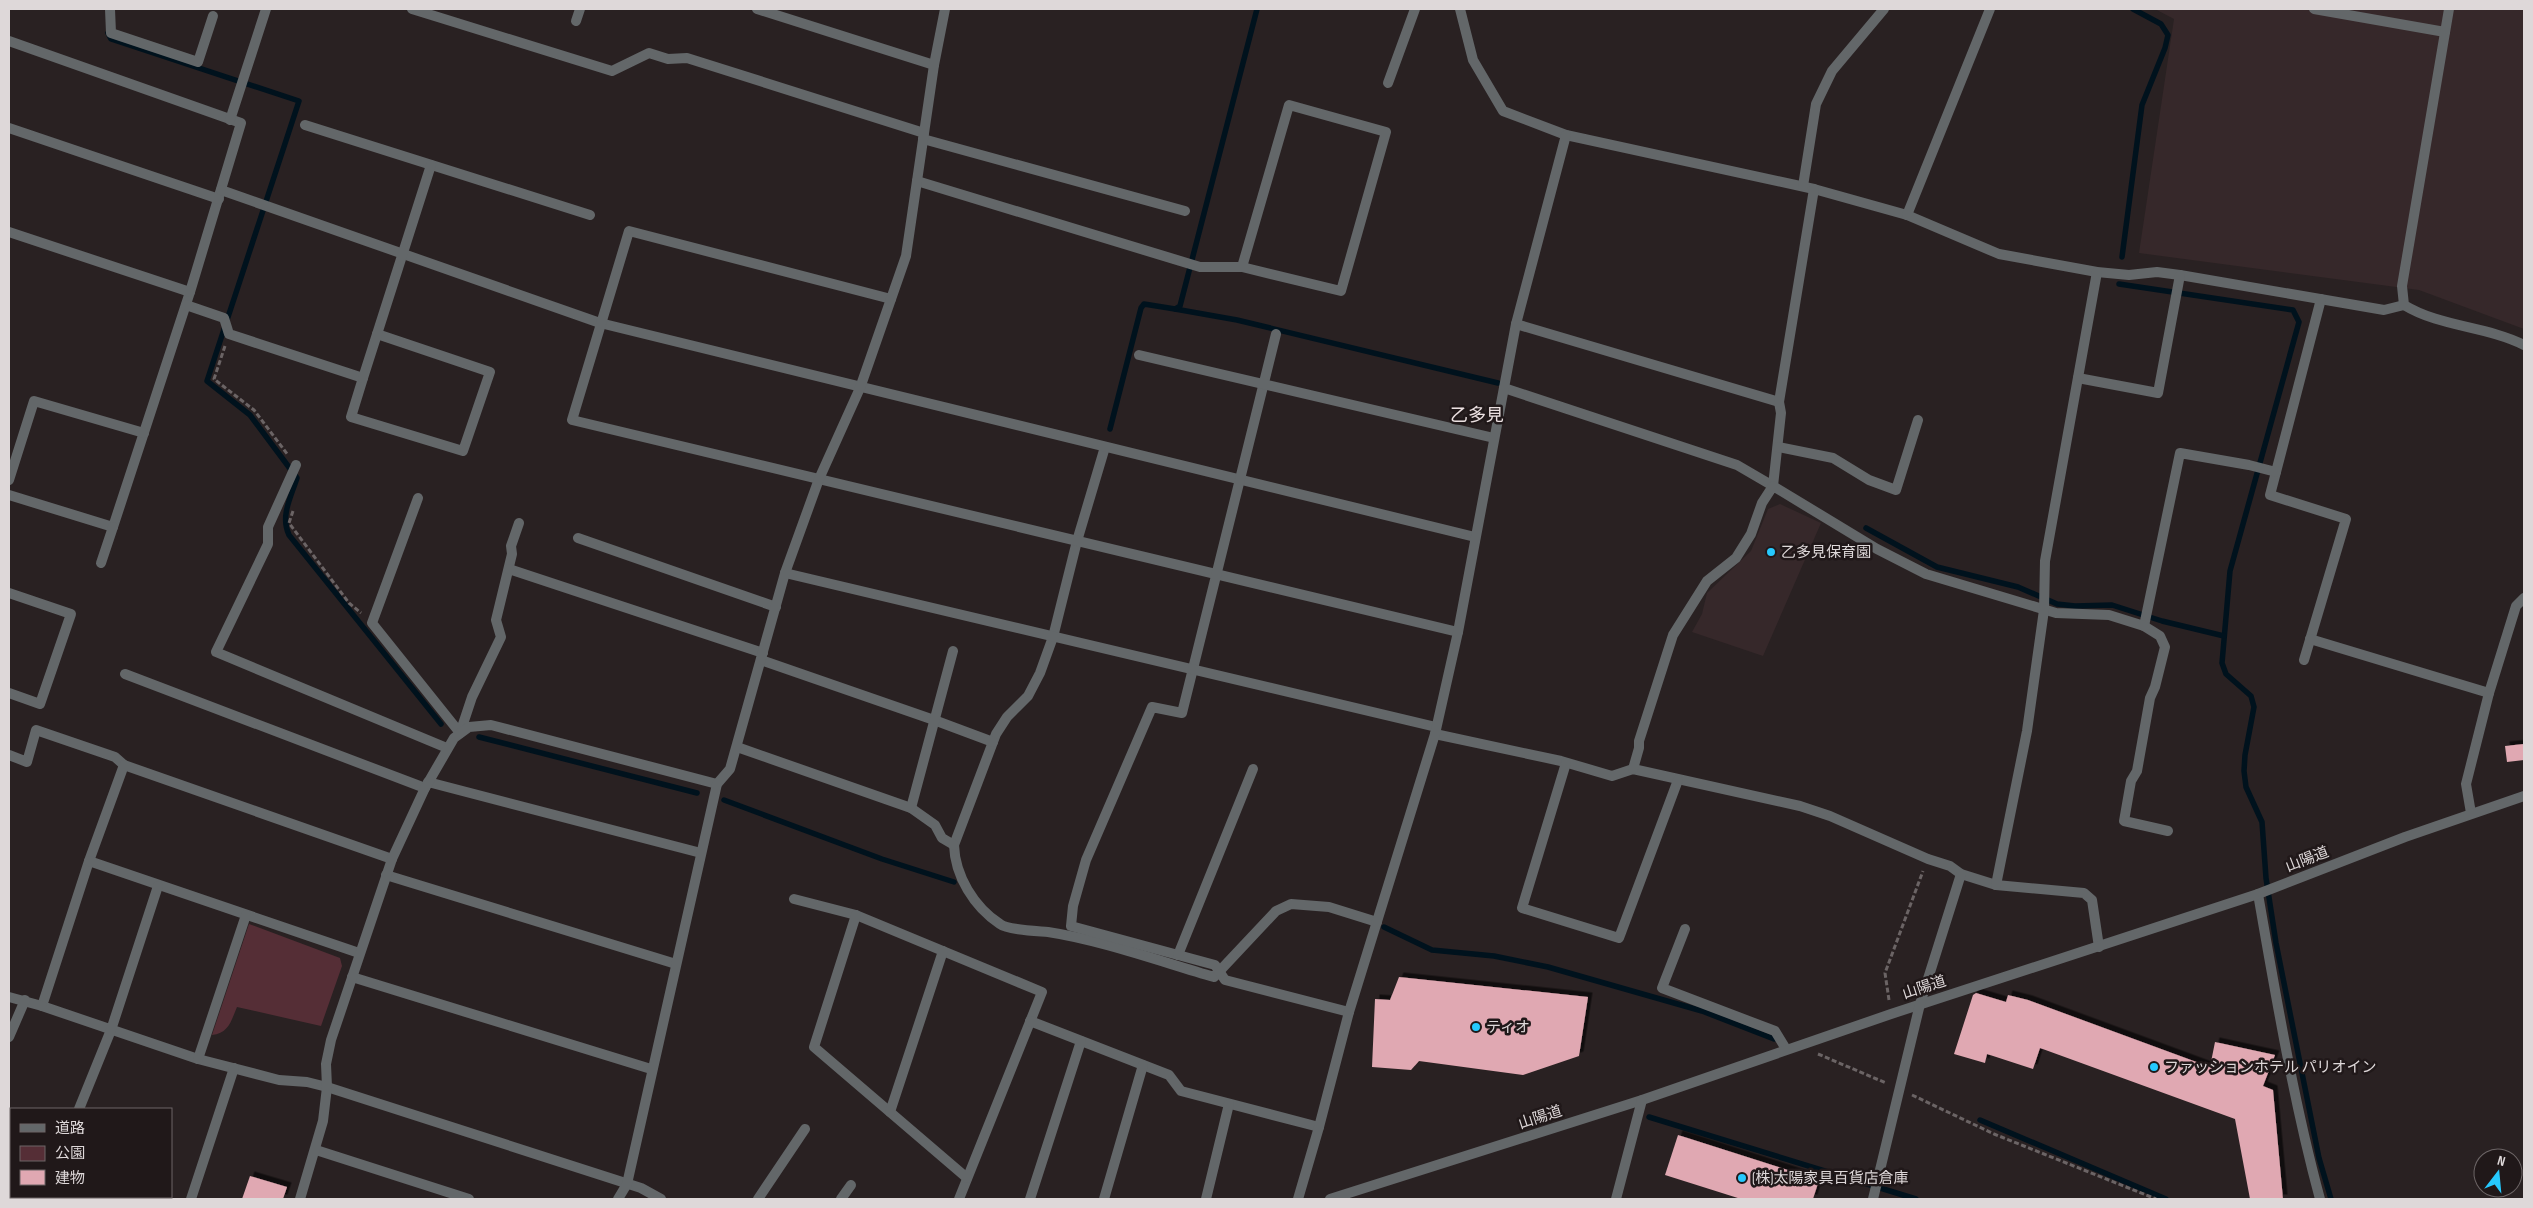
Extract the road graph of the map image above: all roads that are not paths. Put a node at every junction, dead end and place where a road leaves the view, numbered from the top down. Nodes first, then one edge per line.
1 (110, 9) edge
2 (266, 9) edge
3 (412, 9) edge
4 (580, 9) edge
5 (757, 9) edge
6 (945, 9) edge
7 (1415, 9) edge
8 (1460, 9) edge
9 (1884, 9) edge
10 (1990, 9) edge
11 (2314, 9) edge
12 (2449, 9) edge
13 (213, 16) dead end
14 (576, 21) dead end
15 (2445, 32) junction
16 (9, 41) edge
17 (934, 65) junction
18 (1388, 83) dead end
19 (230, 120) junction
20 (305, 125) dead end
21 (9, 128) edge
22 (1566, 134) junction
23 (924, 136) junction
24 (431, 165) junction
25 (917, 181) junction
26 (1803, 186) junction
27 (1814, 189) junction
28 (220, 195) junction
29 (1185, 211) dead end
30 (590, 215) dead end
31 (1907, 215) junction
32 (9, 232) edge
33 (402, 254) junction
34 (1242, 266) junction
35 (2098, 272) junction
36 (2180, 275) junction
37 (190, 292) junction
38 (891, 299) junction
39 (2321, 299) junction
40 (186, 305) junction
41 (2404, 305) junction
42 (600, 323) junction
43 (1516, 324) junction
44 (377, 334) junction
45 (1276, 334) dead end
46 (2524, 345) edge
47 (1138, 355) dead end
48 (362, 378) junction
49 (2078, 378) junction
50 (1264, 384) junction
51 (860, 388) junction
52 (1504, 388) junction
53 (1778, 402) junction
54 (1918, 420) dead end
55 (144, 433) junction
56 (1494, 438) junction
57 (1778, 447) junction
58 (1105, 448) junction
59 (294, 469) dead end
60 (2271, 471) junction
61 (818, 479) junction
62 (9, 480) edge
63 (1240, 480) junction
64 (1773, 486) junction
65 (9, 495) edge
66 (418, 498) dead end
67 (519, 523) dead end
68 (113, 527) junction
69 (1475, 537) junction
70 (578, 538) dead end
71 (1077, 541) junction
72 (101, 562) dead end
73 (508, 569) junction
74 (785, 573) junction
75 (1218, 574) junction
76 (9, 593) edge
77 (2524, 598) edge
78 (2044, 601) junction
79 (776, 607) junction
80 (2145, 618) junction
81 (1458, 632) junction
82 (1053, 637) junction
83 (2310, 639) junction
84 (953, 651) dead end
85 (762, 656) junction
86 (2304, 660) dead end
87 (1194, 670) junction
88 (125, 674) dead end
89 (9, 693) edge
90 (2489, 693) junction
91 (934, 720) junction
92 (1436, 731) junction
93 (460, 733) junction
94 (993, 742) junction
95 (737, 747) junction
96 (447, 748) junction
97 (9, 755) edge
98 (1566, 762) junction
99 (124, 766) junction
100 (1253, 769) dead end
101 (1633, 769) junction
102 (1678, 780) junction
103 (717, 784) junction
104 (427, 785) junction
105 (2524, 796) edge
106 (911, 808) junction
107 (2471, 813) junction
108 (2168, 830) dead end
109 (954, 845) junction
110 (701, 853) junction
111 (392, 858) junction
112 (88, 861) junction
113 (1961, 874) junction
114 (386, 875) junction
115 (1996, 885) junction
116 (158, 886) junction
117 (2265, 892) junction
118 (794, 899) dead end
119 (246, 915) junction
120 (856, 915) junction
121 (1377, 922) junction
122 (1685, 929) dead end
123 (2099, 947) junction
124 (943, 951) junction
125 (359, 954) junction
126 (1178, 955) junction
127 (676, 964) junction
128 (1220, 972) junction
129 (352, 977) junction
130 (9, 998) edge
131 (25, 1000) junction
132 (1920, 1004) junction
133 (42, 1006) junction
134 (1349, 1012) junction
135 (1030, 1021) junction
136 (110, 1030) junction
137 (9, 1037) edge
138 (1081, 1040) junction
139 (1786, 1049) junction
140 (198, 1059) junction
141 (1143, 1065) junction
142 (234, 1068) junction
143 (651, 1069) junction
144 (327, 1087) junction
145 (1642, 1100) junction
146 (1229, 1104) junction
147 (79, 1108) edge
148 (890, 1112) junction
149 (1319, 1127) junction
150 (805, 1129) dead end
151 (316, 1150) junction
152 (967, 1178) junction
153 (627, 1184) junction
154 (851, 1185) dead end
155 (1875, 1191) edge
156 (191, 1199) edge
157 (300, 1199) edge
158 (469, 1199) edge
159 (618, 1199) edge
160 (661, 1199) edge
161 (758, 1199) edge
162 (841, 1199) edge
163 (959, 1199) edge
164 (1030, 1199) edge
165 (1104, 1199) edge
166 (1206, 1199) edge
167 (1298, 1199) edge
168 (1330, 1199) edge
169 (1616, 1199) edge
170 (2320, 1199) edge

1 - 13 street
2 - 19 street
3 - 23 street
4 - 14 street
5 - 17 street
6 - 17 street
7 - 18 street
8 - 22 street
9 - 26 street
10 - 31 street
11 - 15 street
12 - 15 street
15 - 41 street
16 - 19 street
17 - 23 street
19 - 28 street
20 - 24 street
21 - 28 street
22 - 26 street
22 - 43 street
23 - 25 street
23 - 29 street
24 - 30 street
24 - 33 street
25 - 34 street
25 - 38 street
26 - 27 street
27 - 31 street
27 - 53 street
28 - 33 street
28 - 37 street
31 - 35 street
32 - 37 street
33 - 42 street
33 - 44 street
34 - 34 street
35 - 36 street
35 - 49 street
36 - 39 street
36 - 49 street
37 - 40 street
38 - 42 street
38 - 51 street
39 - 41 street
39 - 60 street
40 - 48 street
40 - 55 street
41 - 46 street
42 - 51 street
42 - 61 street
43 - 52 street
43 - 53 street
44 - 48 street
44 - 48 street
45 - 50 street
47 - 50 street
49 - 78 street
50 - 56 street
50 - 63 street
51 - 58 street
51 - 61 street
52 - 56 street
52 - 64 street
53 - 57 street
54 - 57 street
55 - 62 street
55 - 68 street
56 - 69 street
57 - 64 street
58 - 63 street
58 - 71 street
59 - 96 street
60 - 80 street
60 - 83 street
61 - 71 street
61 - 74 street
63 - 69 street
63 - 75 street
64 - 78 street
64 - 101 street
65 - 68 street
66 - 93 street
67 - 73 street
68 - 72 street
69 - 81 street
70 - 79 street
71 - 75 street
71 - 82 street
73 - 85 street
73 - 93 street
74 - 79 street
74 - 82 street
75 - 81 street
75 - 87 street
76 - 89 street
77 - 90 street
78 - 80 street
78 - 115 street
79 - 85 street
80 - 108 street
81 - 92 street
82 - 87 street
82 - 94 street
83 - 86 street
83 - 90 street
84 - 91 street
85 - 91 street
85 - 95 street
87 - 92 street
87 - 126 street
88 - 104 street
90 - 107 street
91 - 94 street
91 - 106 street
92 - 98 street
92 - 121 street
93 - 96 street
93 - 103 street
94 - 109 street
95 - 103 street
95 - 106 street
96 - 104 street
97 - 99 street
98 - 101 street
98 - 102 street
99 - 111 street
99 - 112 street
100 - 126 street
101 - 102 street
102 - 113 street
103 - 110 street
104 - 110 street
104 - 111 street
105 - 107 street, 山陽道
106 - 109 street
107 - 117 street, 山陽道
109 - 128 street
110 - 127 street
111 - 114 street
112 - 116 street
112 - 133 street
113 - 115 street
113 - 132 street
114 - 125 street
114 - 127 street
115 - 123 street
116 - 119 street
116 - 136 street
117 - 123 street, 山陽道
117 - 170 street
118 - 120 street
119 - 125 street
119 - 140 street
120 - 124 street
120 - 148 street
121 - 128 street
121 - 134 street
122 - 139 street
123 - 132 street, 山陽道
124 - 135 street
124 - 148 street
125 - 129 street
126 - 128 street
127 - 143 street
128 - 134 street
129 - 143 street
129 - 144 street
130 - 131 street
131 - 133 street
131 - 137 street
132 - 139 street, 山陽道
132 - 155 street
133 - 136 street
134 - 149 street
135 - 138 street
135 - 152 street
136 - 140 street
136 - 147 street
138 - 141 street
138 - 164 street
139 - 145 street, 山陽道
140 - 142 street
141 - 146 street
141 - 165 street
142 - 144 street
142 - 156 street
143 - 153 street
144 - 151 street
144 - 153 street
145 - 168 street, 山陽道
145 - 169 street
146 - 149 street
146 - 166 street
148 - 152 street
149 - 167 street
150 - 161 street
151 - 157 street
151 - 158 street
152 - 163 street
153 - 159 street
153 - 160 street
154 - 162 street

